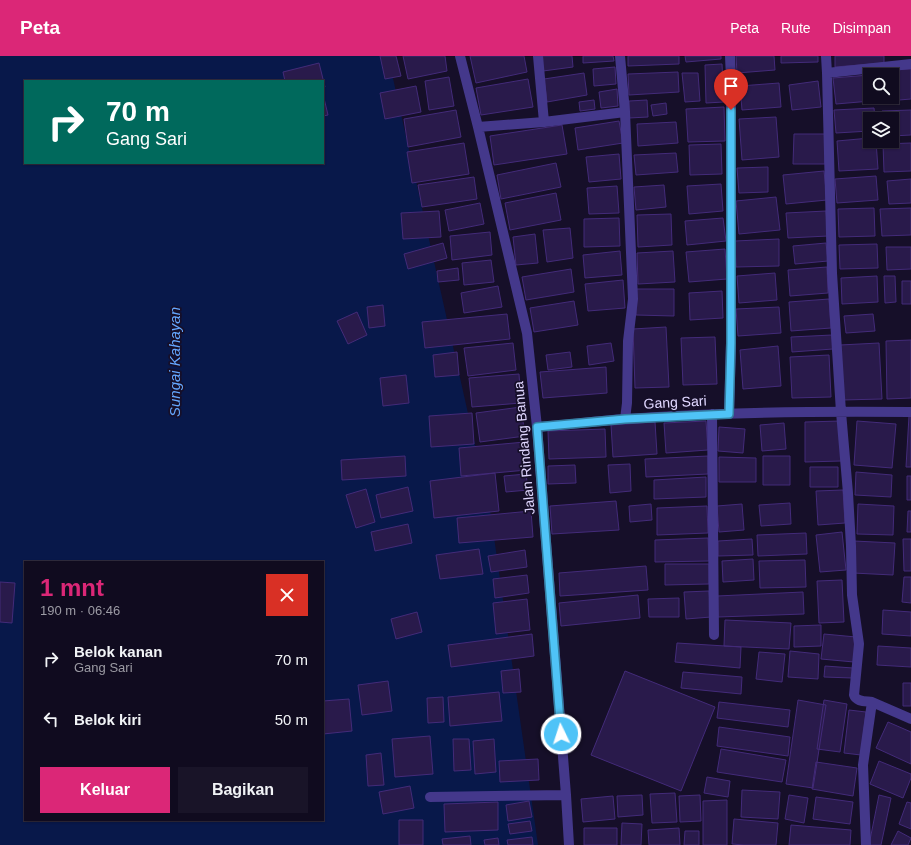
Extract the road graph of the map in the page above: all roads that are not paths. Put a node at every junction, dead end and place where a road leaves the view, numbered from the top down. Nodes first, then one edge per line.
1 (460, 56) edge
2 (538, 56) edge
3 (620, 56) edge
4 (730, 56) edge
5 (826, 56) edge
6 (911, 64) edge
7 (827, 73) junction
8 (625, 112) junction
9 (544, 122) junction
10 (478, 127) junction
11 (841, 412) junction
12 (911, 412) edge
13 (712, 414) junction
14 (729, 414) junction
15 (625, 419) junction
16 (537, 427) junction
17 (714, 635) dead end
18 (872, 702) junction
19 (911, 718) edge
20 (566, 795) junction
21 (430, 797) dead end
22 (569, 845) edge
23 (866, 845) edge

1 - 10 street, Jalan Rindang Banua
2 - 9 street
3 - 8 street
4 - 14 street
5 - 7 street
6 - 7 street
7 - 11 street
8 - 9 street
8 - 15 street
9 - 10 street
10 - 16 street, Jalan Rindang Banua
11 - 12 street, Gang Sari
11 - 14 street, Gang Sari
11 - 18 street
13 - 14 street, Gang Sari
13 - 15 street, Gang Sari
13 - 17 street
15 - 16 street, Gang Sari
16 - 20 street, Jalan Rindang Banua
18 - 19 street
18 - 23 street
20 - 21 street
20 - 22 street, Jalan Rindang Banua

